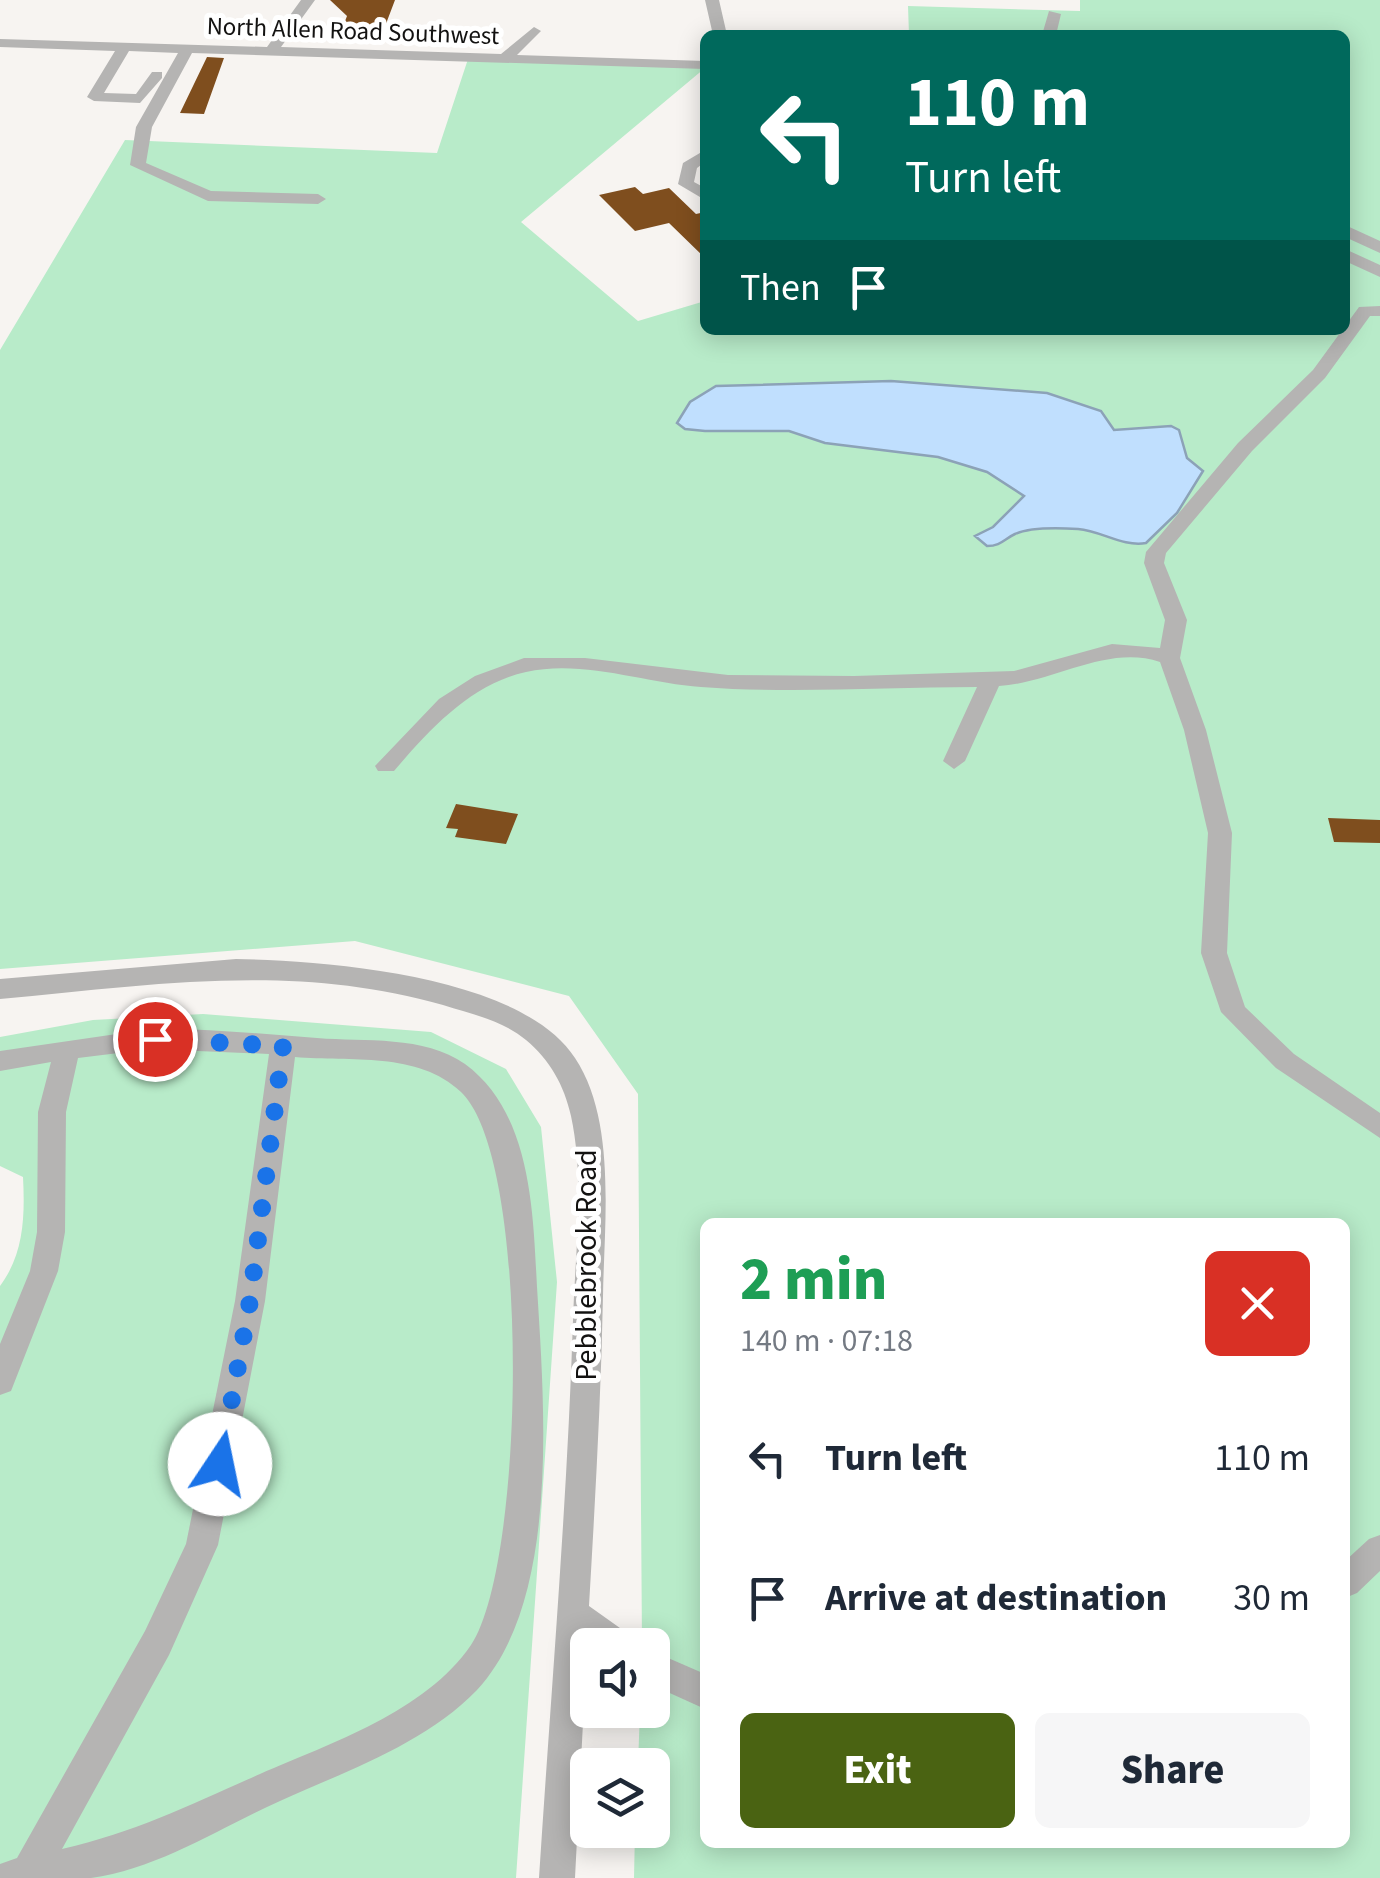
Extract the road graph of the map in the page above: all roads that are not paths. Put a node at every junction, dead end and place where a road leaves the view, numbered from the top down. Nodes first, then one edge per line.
1 (308, 0) edge
2 (712, 0) edge
3 (1054, 14) dead end
4 (719, 30) edge
5 (1050, 30) edge
6 (534, 31) dead end
7 (0, 43) edge
8 (125, 46) junction
9 (170, 48) junction
10 (188, 48) junction
11 (272, 49) junction
12 (506, 57) junction
13 (700, 66) edge
14 (700, 158) edge
15 (700, 192) edge
16 (318, 199) dead end
17 (1350, 233) edge
18 (1380, 248) edge
19 (1350, 257) edge
20 (1380, 272) edge
21 (1380, 287) edge
22 (1376, 310) edge
23 (1350, 332) edge
24 (1347, 335) edge
25 (1169, 658) junction
26 (992, 678) junction
27 (954, 761) dead end
28 (386, 766) dead end
29 (0, 989) edge
30 (283, 1046) junction
31 (67, 1050) junction
32 (0, 1061) edge
33 (1380, 1127) edge
34 (0, 1382) edge
35 (1380, 1550) edge
36 (1350, 1577) edge
37 (570, 1612) junction
38 (592, 1628) edge
39 (670, 1675) edge
40 (700, 1690) edge
41 (19, 1876) edge
42 (556, 1878) edge

1 - 11 street
2 - 4 street
3 - 5 street
6 - 12 street
7 - 8 street, North Allen Road Southwest
8 - 9 street, North Allen Road Southwest
8 - 9 street
9 - 10 street, North Allen Road Southwest
10 - 11 street, North Allen Road Southwest
10 - 16 street
11 - 12 street, North Allen Road Southwest
12 - 13 street, North Allen Road Southwest
14 - 15 street
17 - 18 street
19 - 20 street
21 - 22 street
22 - 23 street
24 - 25 street
25 - 26 street
25 - 33 street
26 - 27 street
26 - 28 street
29 - 37 street, Pebblebrook Road
30 - 31 street
30 - 41 street
30 - 41 street
31 - 32 street
31 - 34 street
35 - 36 street
37 - 38 street
37 - 42 street, Pebblebrook Road
39 - 40 street

